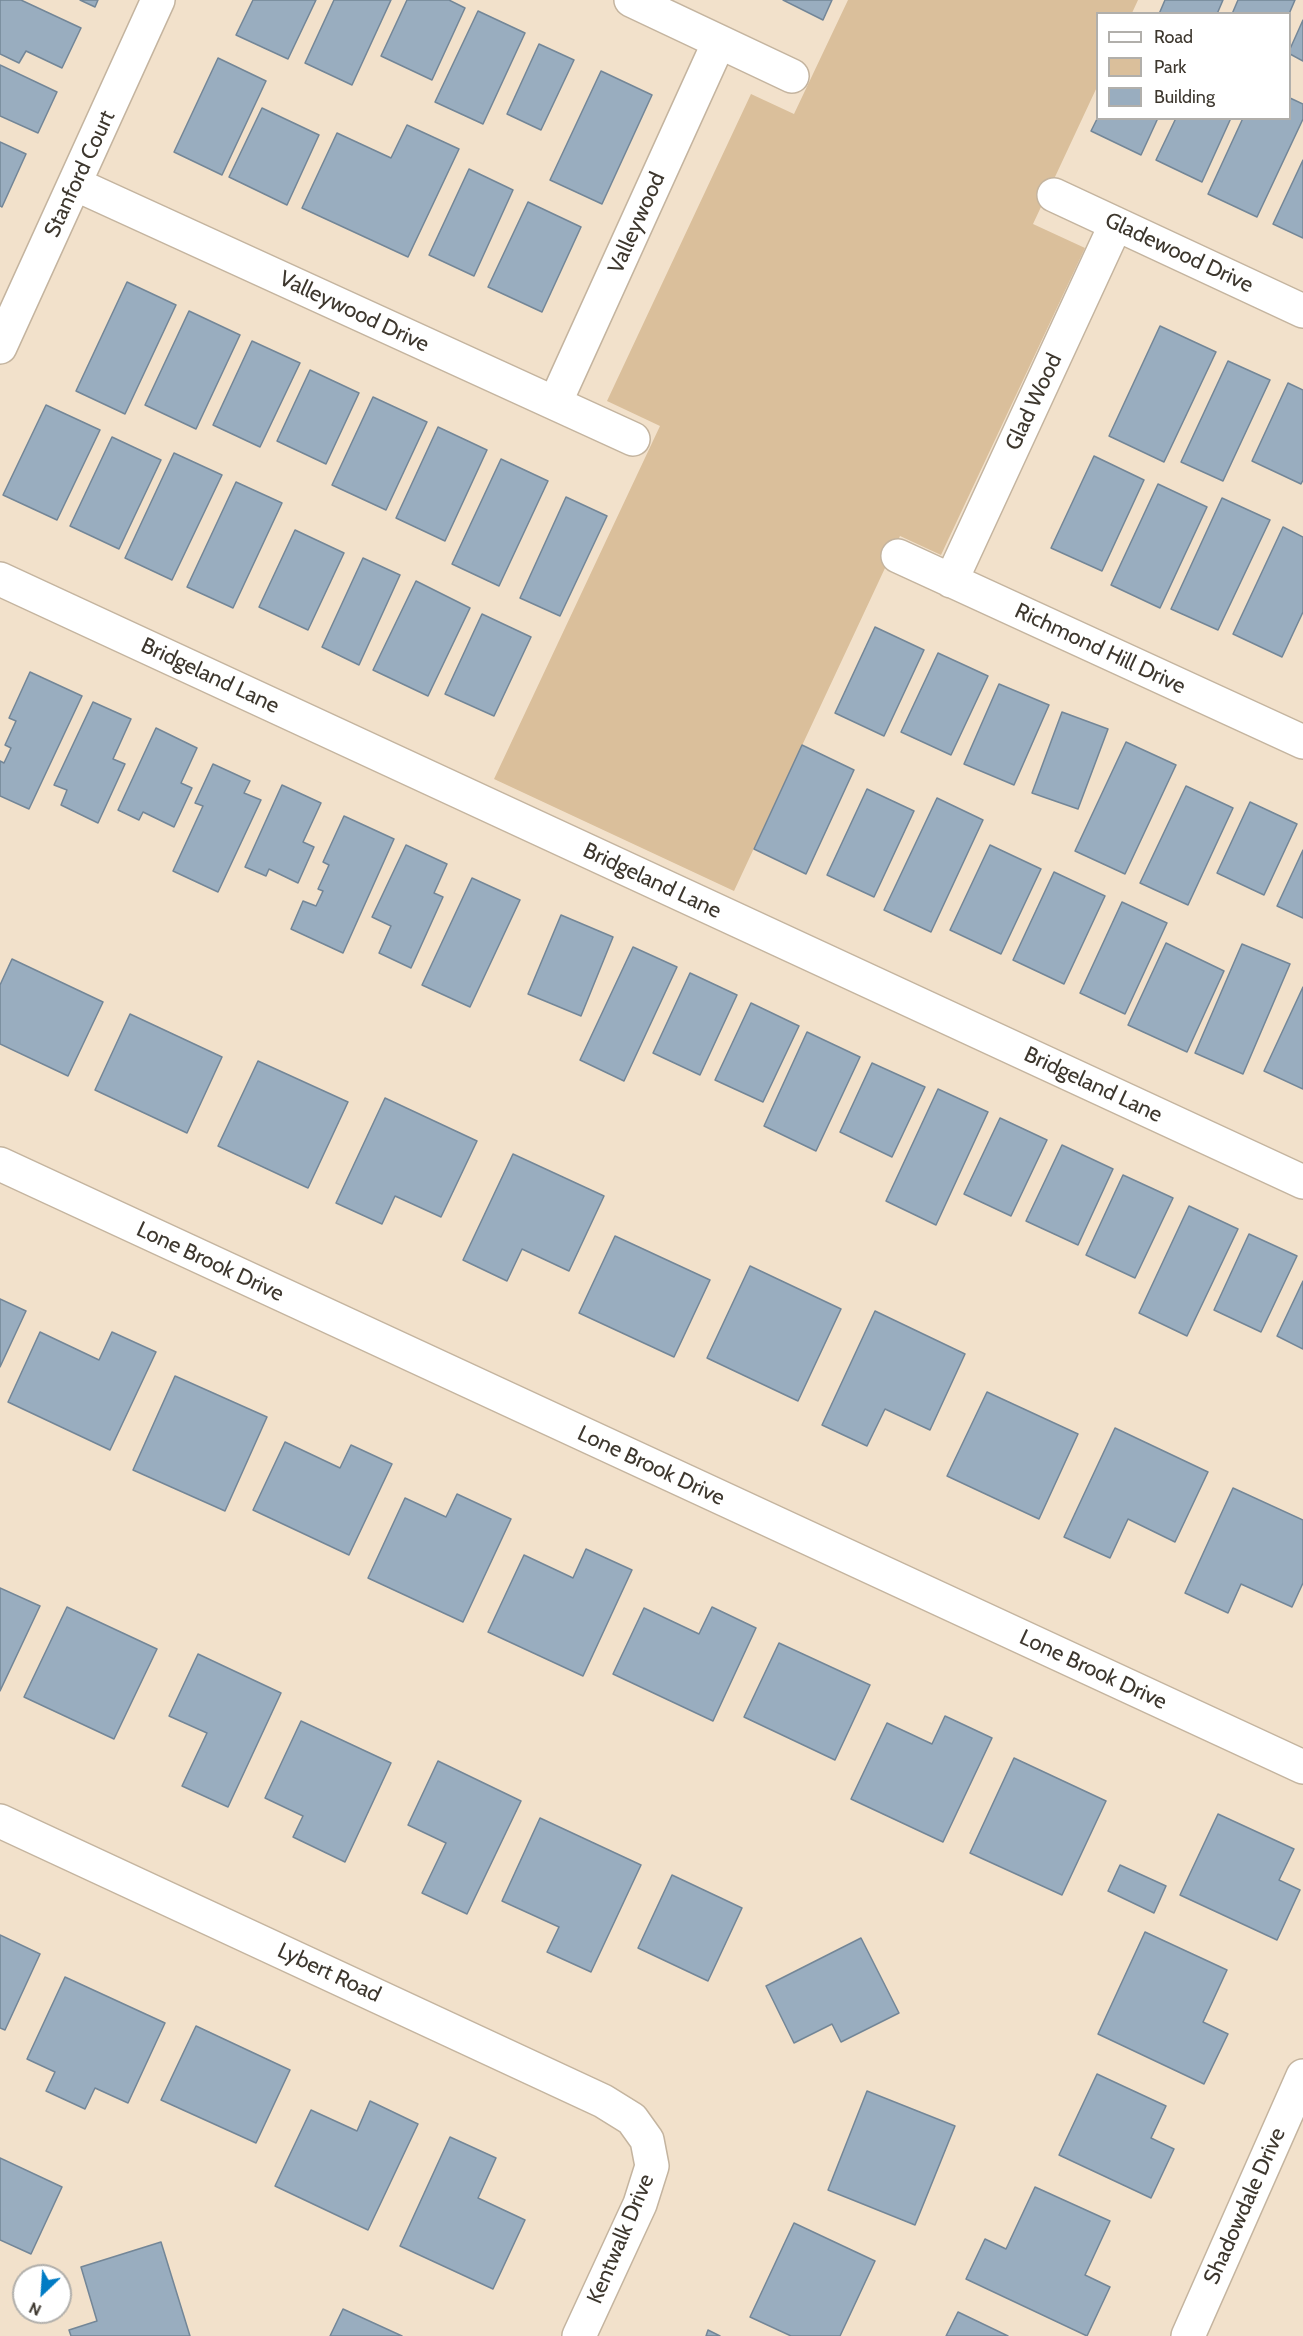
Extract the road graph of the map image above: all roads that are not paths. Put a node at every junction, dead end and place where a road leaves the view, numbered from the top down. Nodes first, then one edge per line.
1 (158, 0) edge
2 (631, 0) edge
3 (719, 42) junction
4 (792, 76) dead end
5 (75, 184) junction
6 (1054, 195) dead end
7 (1116, 224) junction
8 (1303, 311) edge
9 (0, 347) edge
10 (555, 403) junction
11 (633, 439) dead end
12 (897, 556) dead end
13 (0, 579) edge
14 (951, 581) junction
15 (1303, 742) edge
16 (0, 1164) edge
17 (1303, 1182) edge
18 (1303, 1767) edge
19 (0, 1821) edge
20 (1303, 2076) edge
21 (647, 2140) joint
22 (579, 2336) edge
23 (1188, 2336) edge

1 - 5 street, Stanford Court
2 - 3 street
3 - 4 street
3 - 10 street, Valleywood
5 - 9 street, Stanford Court
5 - 10 street, Valleywood Drive
6 - 7 street, Gladewood Drive
7 - 8 street, Gladewood Drive
7 - 14 street, Glad Wood
10 - 11 street, Valleywood Drive
12 - 14 street, Richmond Hill Drive
13 - 17 street, Bridgeland Lane
14 - 15 street, Richmond Hill Drive
16 - 18 street, Lone Brook Drive
19 - 21 street, Lybert Road
20 - 23 street, Shadowdale Drive
21 - 22 street, Kentwalk Drive

